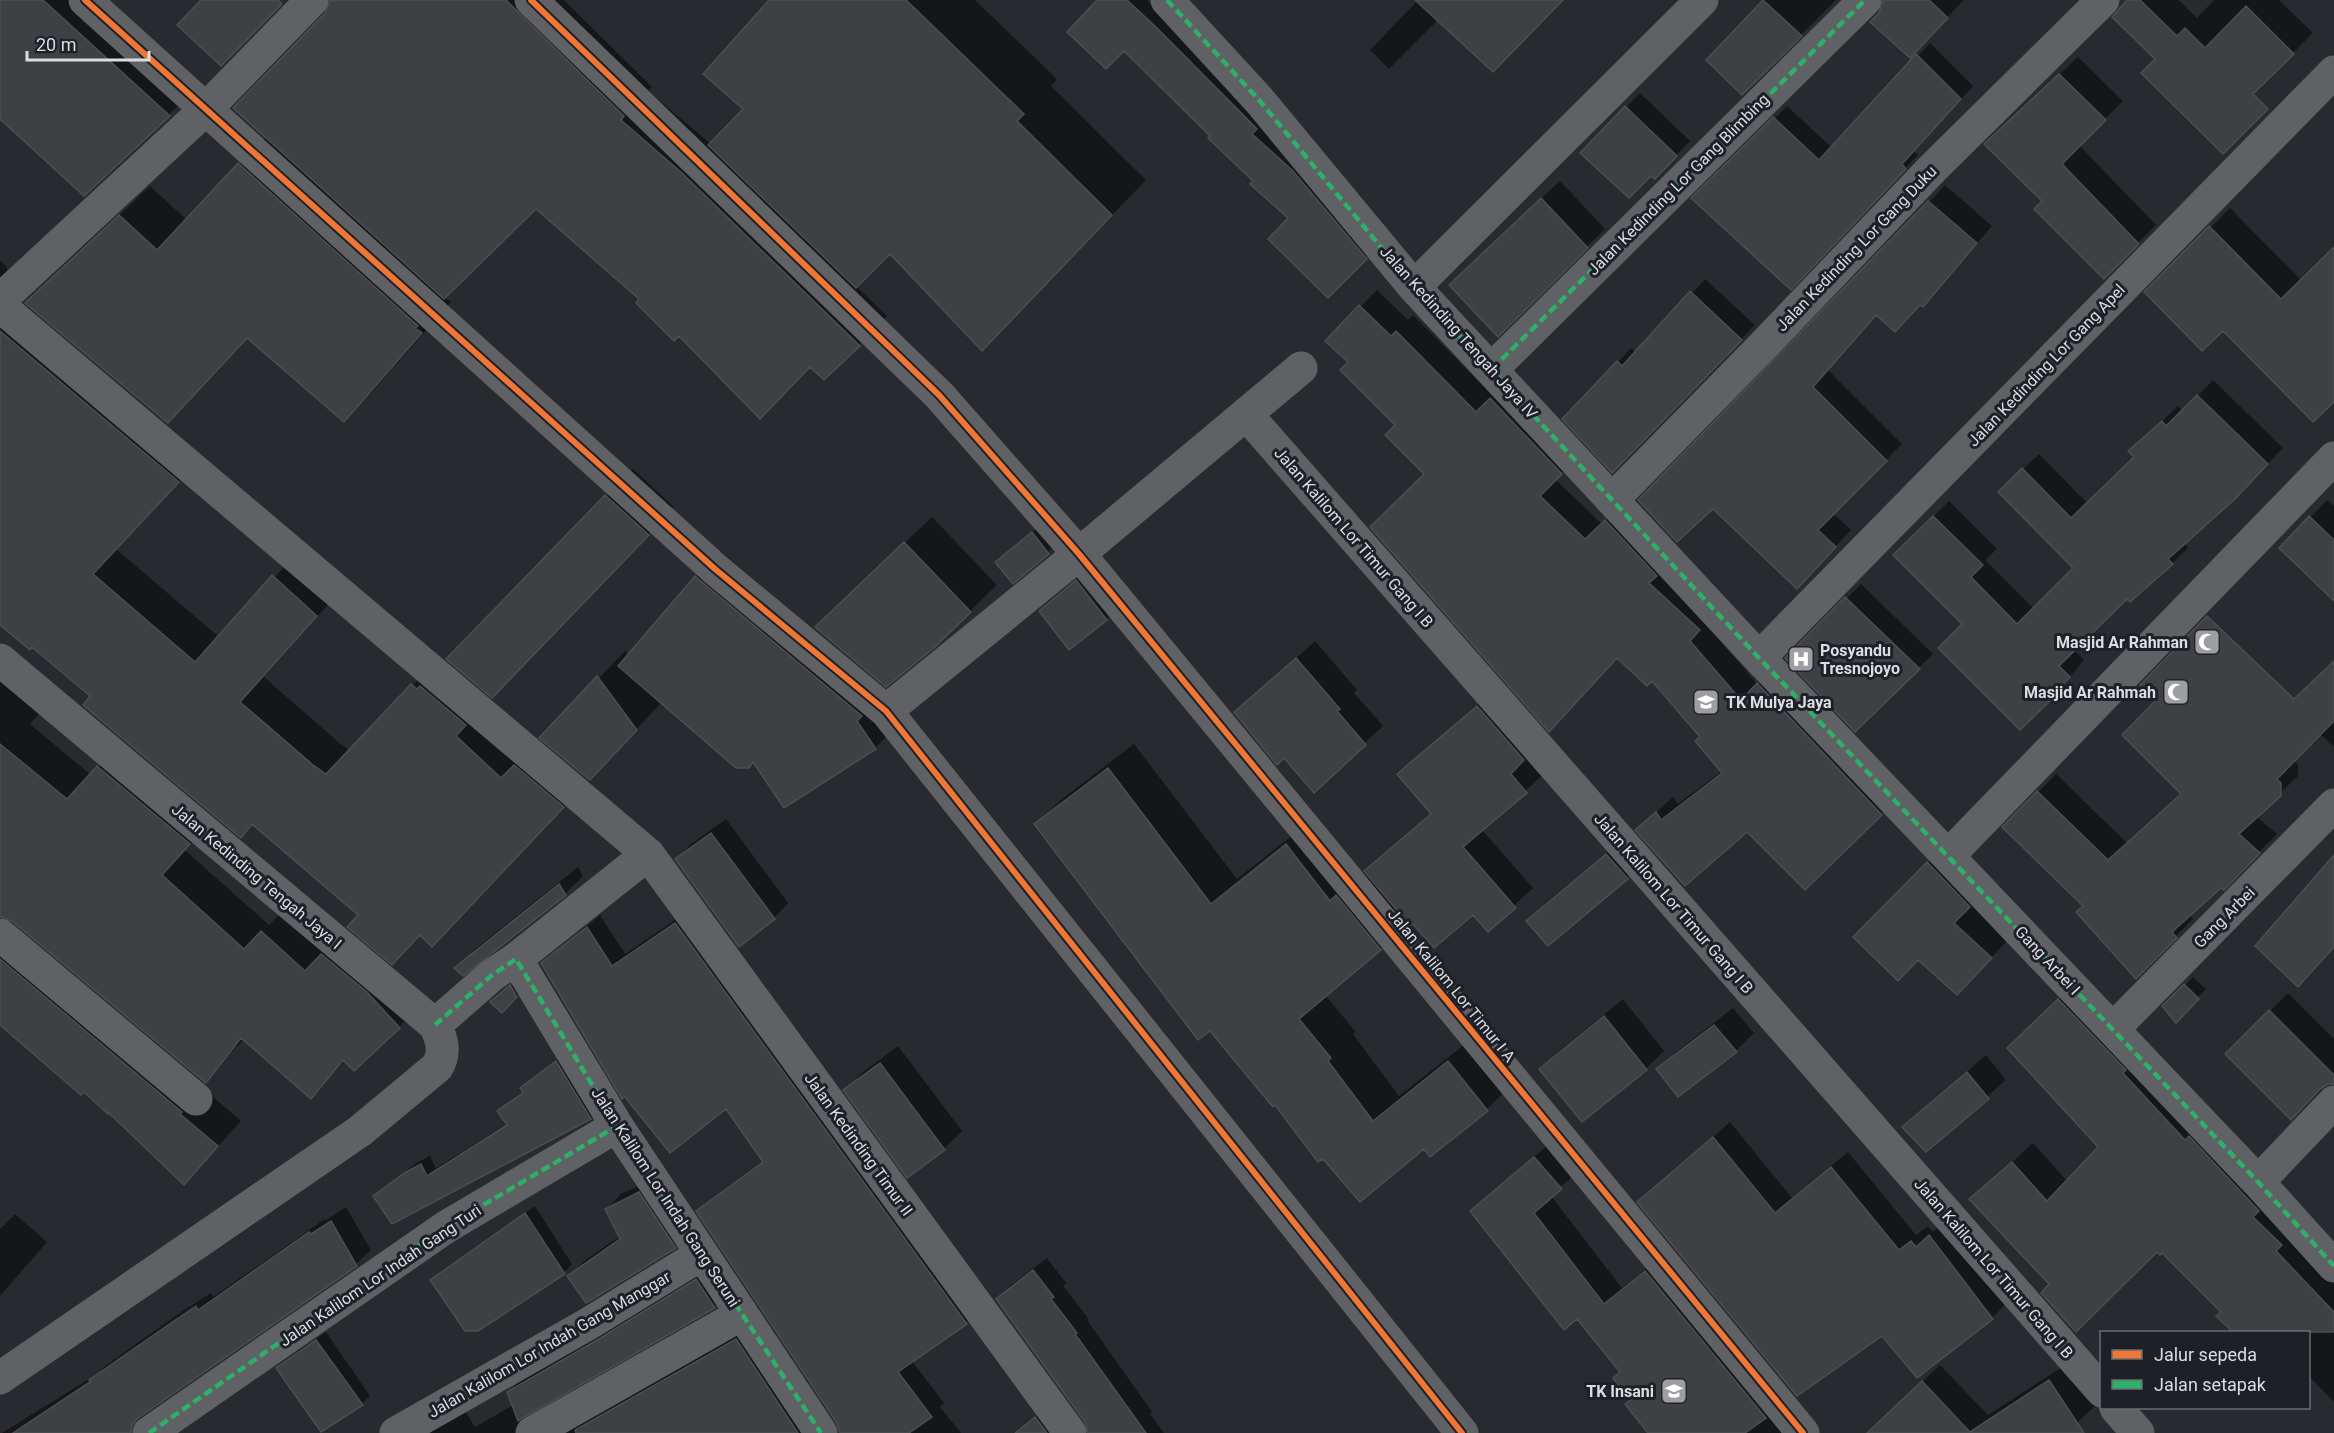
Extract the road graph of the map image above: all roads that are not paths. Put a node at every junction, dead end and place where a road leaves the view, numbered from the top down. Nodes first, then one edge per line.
1 (85, 0) edge
2 (312, 0) edge
3 (531, 0) edge
4 (1167, 0) edge
5 (1702, 0) edge
6 (1865, 0) edge
7 (2103, 0) edge
8 (2334, 72) edge
9 (206, 109) junction
10 (1414, 287) junction
11 (0, 300) edge
12 (0, 306) edge
13 (1301, 368) dead end
14 (1492, 369) junction
15 (1246, 414) junction
16 (2334, 458) edge
17 (1612, 500) junction
18 (1079, 554) junction
19 (1759, 658) junction
20 (0, 660) edge
21 (886, 711) junction
22 (2334, 805) edge
23 (648, 854) junction
24 (1948, 855) junction
25 (0, 935) edge
26 (516, 959) junction
27 (435, 1024) junction
28 (2113, 1029) junction
29 (196, 1099) dead end
30 (2334, 1102) edge
31 (617, 1126) junction
32 (2258, 1182) junction
33 (702, 1254) junction
34 (2334, 1266) edge
35 (742, 1314) junction
36 (0, 1378) edge
37 (2100, 1389) edge
38 (2118, 1409) edge
39 (149, 1433) edge
40 (396, 1433) edge
41 (532, 1433) edge
42 (821, 1433) edge
43 (1070, 1433) edge
44 (1462, 1433) edge
45 (1803, 1433) edge
46 (2138, 1433) edge

1 - 9 street
2 - 9 street
3 - 18 street, Jalan Kalilom Lor Timur I A
4 - 10 street, Jalan Kedinding Tengah Jaya IV
5 - 10 street
6 - 14 street, Jalan Kedinding Lor Gang Blimbing
7 - 17 street, Jalan Kedinding Lor Gang Duku
8 - 19 street, Jalan Kedinding Lor Gang Apel
9 - 11 street
9 - 21 street
10 - 14 street, Jalan Kedinding Tengah Jaya IV
12 - 23 street, Jalan Kedinding Timur II
13 - 15 street
14 - 17 street, Jalan Kedinding Tengah Jaya IV
15 - 18 street
15 - 37 street, Jalan Kalilom Lor Timur Gang I B
16 - 24 street
17 - 19 street, Jalan Kedinding Tengah Jaya IV
18 - 21 street
18 - 45 street, Jalan Kalilom Lor Timur I A
19 - 24 street, Gang Arbei I
20 - 27 street, Jalan Kedinding Tengah Jaya I
21 - 44 street
22 - 28 street, Gang Arbei
23 - 26 street
23 - 43 street, Jalan Kedinding Timur II
24 - 28 street, Gang Arbei I
25 - 29 street
26 - 27 street
26 - 31 street, Jalan Kalilom Lor Indah Gang Seruni
27 - 36 street
28 - 32 street, Gang Arbei I
30 - 32 street
31 - 33 street, Jalan Kalilom Lor Indah Gang Seruni
31 - 39 street, Jalan Kalilom Lor Indah Gang Turi
32 - 34 street, Gang Arbei I
33 - 35 street, Jalan Kalilom Lor Indah Gang Seruni
33 - 40 street, Jalan Kalilom Lor Indah Gang Manggar
35 - 41 street
35 - 42 street, Jalan Kalilom Lor Indah Gang Seruni
38 - 46 street

